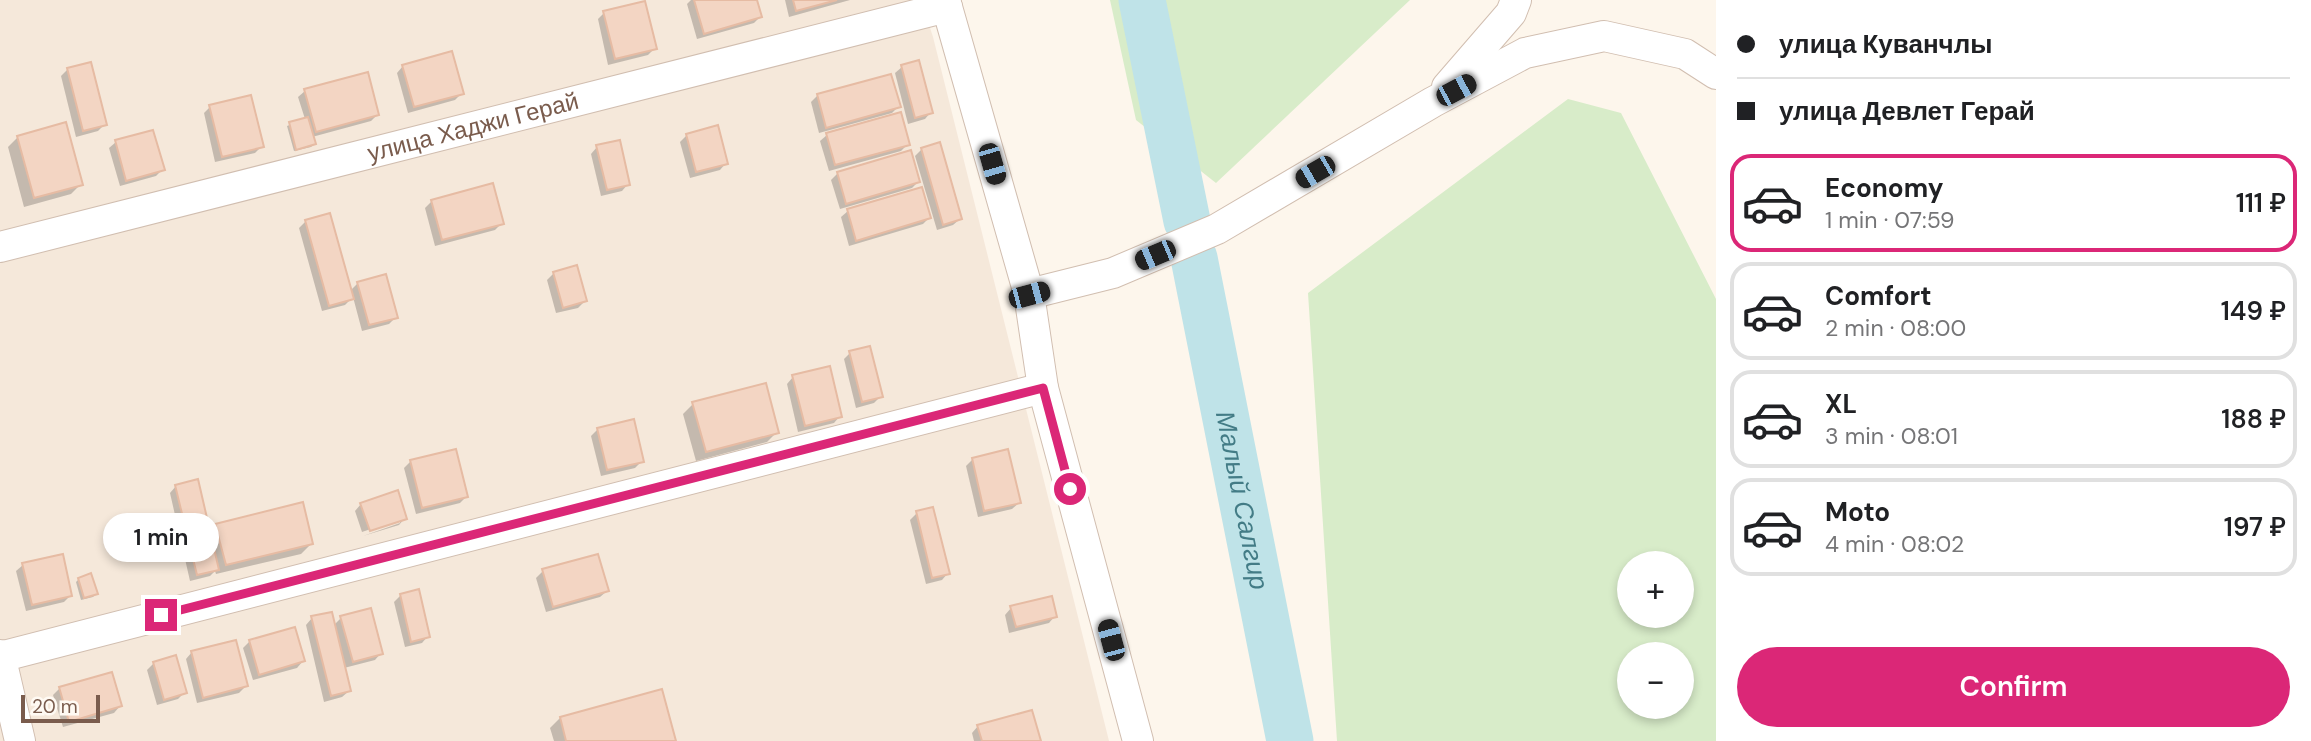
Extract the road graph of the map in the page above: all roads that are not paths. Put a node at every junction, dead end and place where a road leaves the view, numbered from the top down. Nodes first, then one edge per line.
1 (1516, 0) edge
2 (946, 3) edge
3 (1716, 74) edge
4 (1433, 102) junction
5 (0, 247) edge
6 (1029, 295) junction
7 (1043, 388) junction
8 (0, 656) edge
9 (20, 741) edge
10 (1138, 741) edge

1 - 4 street
2 - 5 street, улица Хаджи Герай
2 - 6 street
3 - 4 street
4 - 6 street
6 - 7 street
7 - 8 street
7 - 10 street
8 - 9 street

